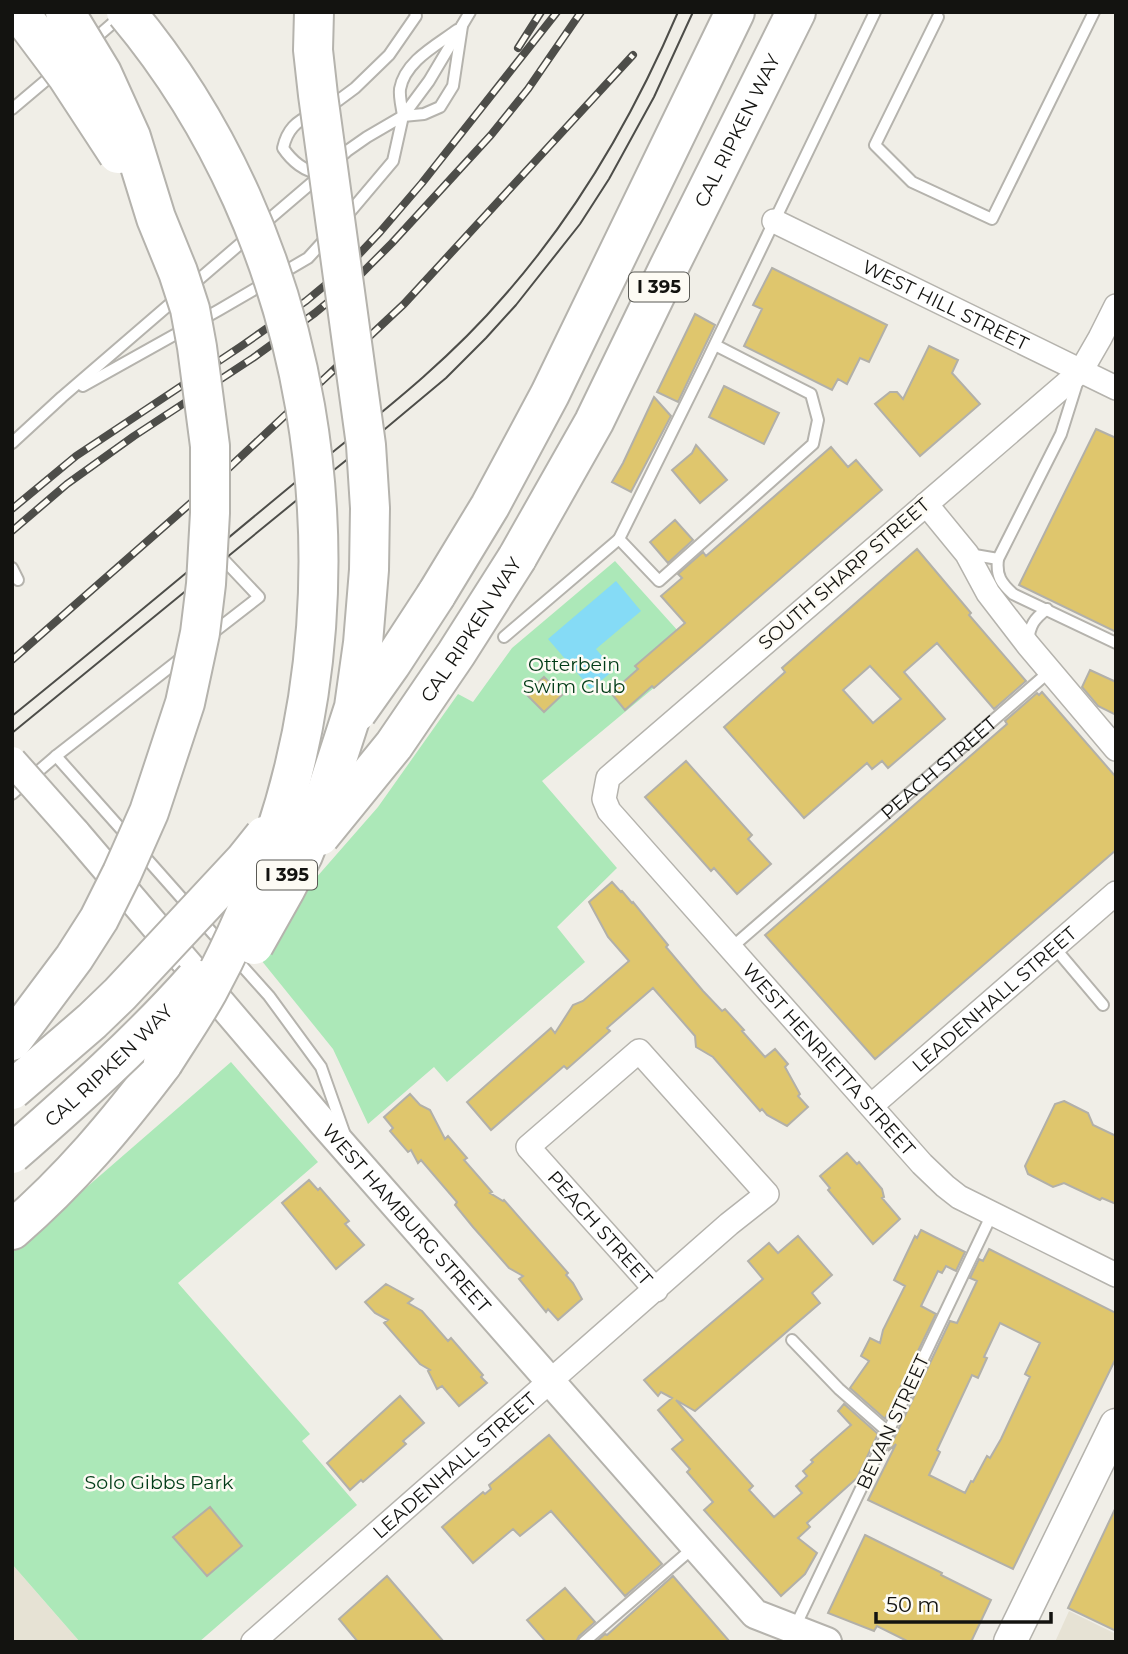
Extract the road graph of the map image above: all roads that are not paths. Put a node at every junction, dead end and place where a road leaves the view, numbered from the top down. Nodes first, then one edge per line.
1 (19, 12) edge
2 (65, 12) edge
3 (126, 12) edge
4 (314, 12) edge
5 (415, 12) edge
6 (470, 12) edge
7 (735, 12) edge
8 (796, 12) edge
9 (875, 12) edge
10 (1094, 12) edge
11 (936, 14) edge
12 (462, 26) junction
13 (12, 109) edge
14 (403, 116) junction
15 (323, 173) junction
16 (156, 218) junction
17 (774, 221) junction
18 (1116, 306) edge
19 (715, 345) junction
20 (1081, 371) junction
21 (1116, 388) edge
22 (62, 397) junction
23 (12, 443) edge
24 (926, 504) junction
25 (619, 539) junction
26 (967, 554) junction
27 (998, 559) junction
28 (225, 560) dead end
29 (12, 568) edge
30 (19, 580) dead end
31 (1047, 610) junction
32 (504, 636) dead end
33 (1116, 643) edge
34 (1028, 645) junction
35 (1050, 671) junction
36 (1116, 749) edge
37 (56, 757) junction
38 (12, 761) edge
39 (607, 778) joint
40 (12, 794) edge
41 (1116, 893) edge
42 (1054, 947) junction
43 (731, 948) junction
44 (1103, 1005) dead end
45 (12, 1041) edge
46 (163, 1063) junction
47 (12, 1090) edge
48 (871, 1106) junction
49 (12, 1154) edge
50 (354, 1158) junction
51 (992, 1214) junction
52 (12, 1230) edge
53 (1116, 1275) edge
54 (656, 1290) junction
55 (792, 1339) dead end
56 (551, 1382) junction
57 (1116, 1425) edge
58 (888, 1432) junction
59 (695, 1546) junction
60 (794, 1629) junction
61 (253, 1642) edge
62 (584, 1642) edge
63 (827, 1642) edge
64 (1010, 1642) edge

1 - 16 highway, bridge
2 - 16 highway, bridge
3 - 13 lane
3 - 46 highway, bridge
4 - 46 highway, bridge
5 - 15 lane
6 - 12 lane
7 - 47 highway, I 395, bridge
8 - 49 highway, CAL RIPKEN WAY / I 395, bridge
9 - 17 lane
10 - 11 lane
12 - 14 lane
12 - 14 lane
12 - 14 lane
14 - 15 lane
14 - 22 lane
15 - 22 lane
16 - 45 highway, bridge
17 - 19 lane
17 - 20 street, WEST HILL STREET
18 - 20 street, SOUTH SHARP STREET
19 - 25 lane
19 - 25 lane
20 - 21 street, WEST HILL STREET
20 - 24 street, SOUTH SHARP STREET
20 - 27 lane, SOUTH SHARP STREET
22 - 23 lane
24 - 26 street
24 - 39 street, SOUTH SHARP STREET
25 - 32 lane
26 - 27 lane
26 - 34 street
27 - 31 lane
28 - 37 lane
29 - 30 lane
31 - 33 lane
31 - 34 lane
34 - 35 street
35 - 36 street
35 - 43 lane, PEACH STREET
37 - 40 lane
37 - 50 lane
38 - 50 street, WEST HAMBURG STREET, bridge
39 - 43 street, WEST HENRIETTA STREET
41 - 42 street, LEADENHALL STREET
42 - 44 lane
42 - 48 street, LEADENHALL STREET
43 - 48 street, WEST HENRIETTA STREET
46 - 52 highway
48 - 51 street, WEST HENRIETTA STREET
50 - 56 street, WEST HAMBURG STREET
51 - 53 street, WEST HENRIETTA STREET
51 - 58 lane, BEVAN STREET
54 - 54 street, PEACH STREET
54 - 56 street, LEADENHALL STREET
55 - 58 lane
56 - 59 street, WEST HAMBURG STREET
56 - 61 street, LEADENHALL STREET
57 - 64 main road
58 - 60 lane, BEVAN STREET
59 - 60 street, WEST HAMBURG STREET
59 - 62 lane
60 - 63 street, WEST HAMBURG STREET

